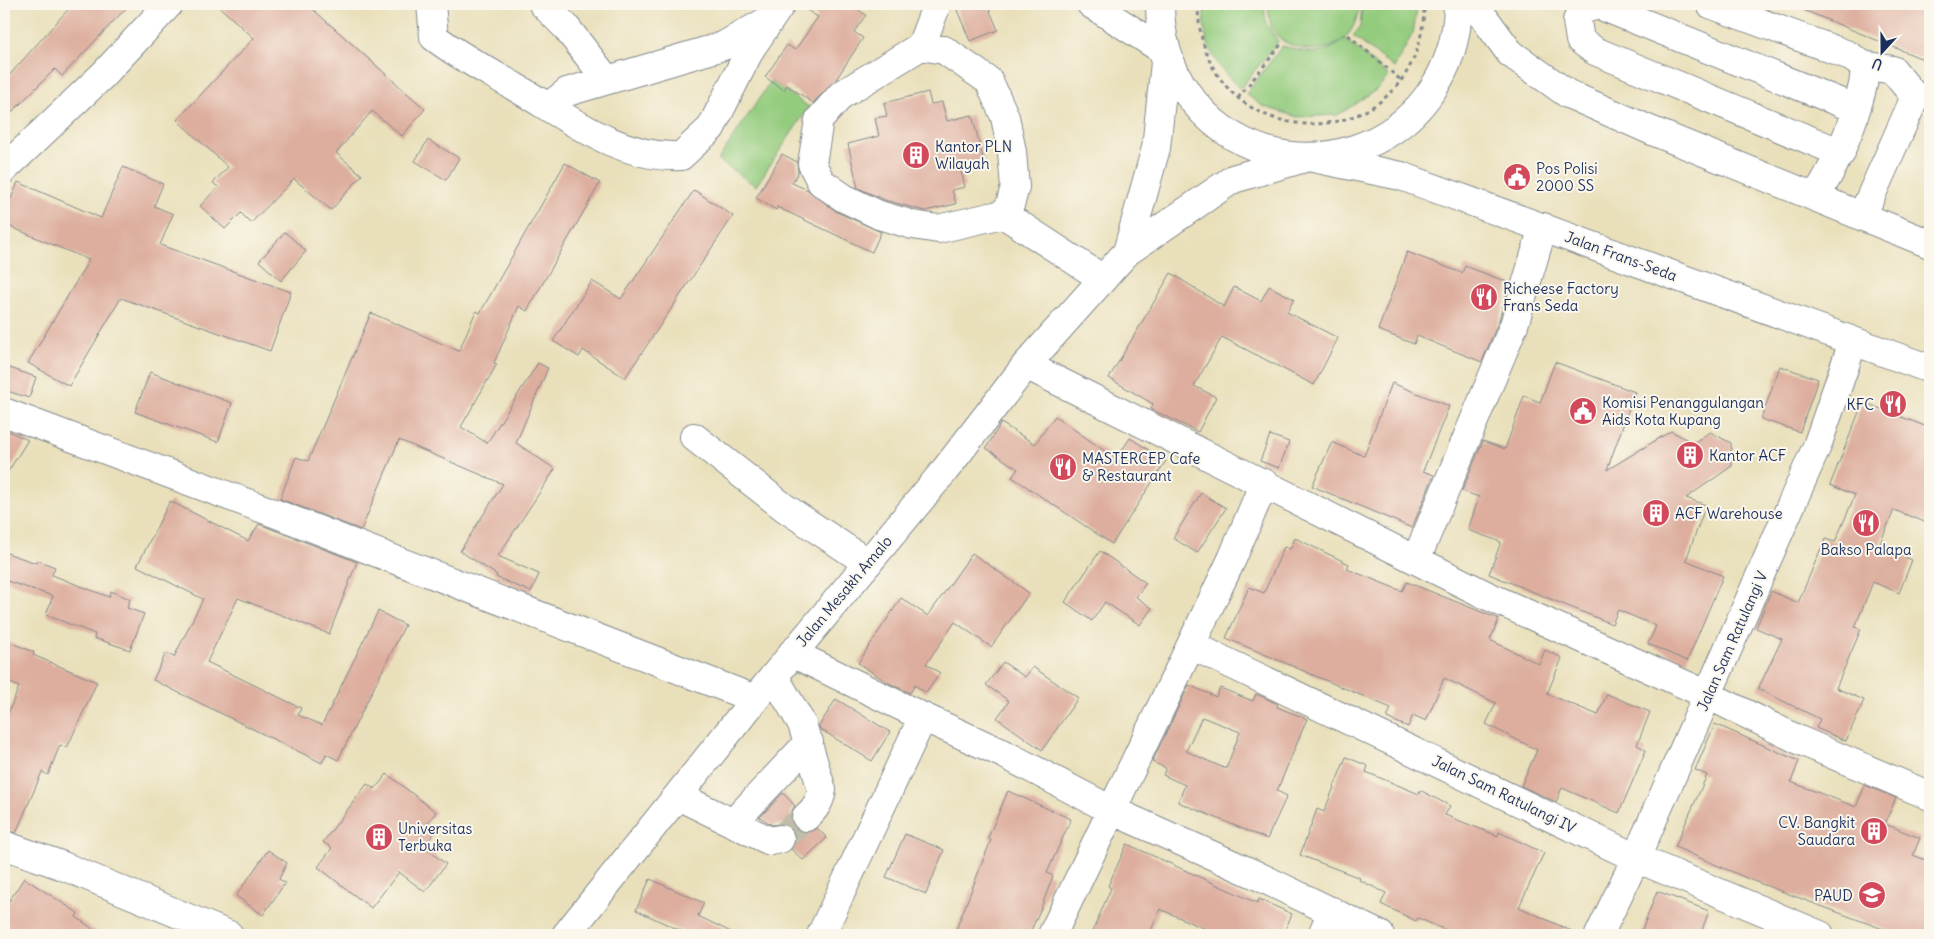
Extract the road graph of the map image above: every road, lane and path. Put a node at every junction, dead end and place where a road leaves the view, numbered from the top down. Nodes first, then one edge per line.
1 (169, 4) edge
2 (431, 4) edge
3 (543, 4) edge
4 (937, 4) edge
5 (1090, 4) edge
6 (1144, 4) edge
7 (1160, 4) edge
8 (1198, 4) edge
9 (1424, 4) edge
10 (1458, 4) edge
11 (1474, 4) edge
12 (1710, 4) edge
13 (1580, 7) edge
14 (777, 10) edge
15 (1348, 34) dead end
16 (1283, 42) dead end
17 (921, 46) junction
18 (1166, 52) junction
19 (1863, 65) junction
20 (607, 80) junction
21 (1402, 80) junction
22 (1238, 98) junction
23 (548, 107) junction
24 (1856, 109) junction
25 (1841, 153) junction
26 (1308, 157) junction
27 (4, 170) edge
28 (1815, 197) junction
29 (1003, 214) junction
30 (1862, 216) junction
31 (1543, 227) junction
32 (1930, 244) edge
33 (1127, 252) junction
34 (1103, 279) junction
35 (1853, 342) junction
36 (1026, 365) junction
37 (1930, 369) edge
38 (4, 412) edge
39 (694, 438) dead end
40 (1264, 484) junction
41 (1416, 560) junction
42 (868, 563) junction
43 (1192, 645) junction
44 (792, 653) junction
45 (774, 676) junction
46 (1708, 695) junction
47 (754, 699) junction
48 (923, 717) junction
49 (809, 742) junction
50 (678, 796) junction
51 (1930, 796) edge
52 (1113, 812) junction
53 (806, 817) tunnel mouth
54 (733, 823) junction
55 (780, 839) dead end
56 (4, 845) edge
57 (1636, 858) junction
58 (1327, 923) edge
59 (228, 935) edge
60 (566, 935) edge
61 (821, 935) edge
62 (1052, 935) edge
63 (1380, 935) edge
64 (1599, 935) edge
65 (1820, 935) edge

1 - 27 street
2 - 23 street
3 - 20 street
4 - 17 street
5 - 18 street
6 - 18 street
7 - 18 street
8 - 22 path
9 - 21 path
10 - 26 street
11 - 28 street
12 - 19 street
13 - 24 street
13 - 25 street
14 - 20 street
14 - 23 street
15 - 21 path
16 - 22 path
17 - 29 street
17 - 29 street
18 - 26 street
18 - 33 street, Jalan Mesakh Amalo
19 - 24 street
19 - 30 street
20 - 23 street
21 - 22 path
24 - 25 street
25 - 28 street
26 - 31 street, Jalan Frans-Seda
26 - 33 street, Jalan Mesakh Amalo
28 - 30 street
29 - 34 street
30 - 32 street
31 - 35 street, Jalan Frans-Seda
31 - 41 street
33 - 34 street, Jalan Mesakh Amalo
34 - 36 street, Jalan Mesakh Amalo
35 - 37 street, Jalan Frans-Seda
35 - 46 street, Jalan Sam Ratulangi V
36 - 40 street
36 - 42 street, Jalan Mesakh Amalo
38 - 47 street
39 - 42 street
40 - 41 street
40 - 43 street
41 - 46 street
42 - 44 street, Jalan Mesakh Amalo
43 - 52 street
43 - 57 street, Jalan Sam Ratulangi IV
44 - 45 street, Jalan Mesakh Amalo
44 - 48 street
45 - 47 street, Jalan Mesakh Amalo
45 - 49 street
46 - 51 street
46 - 57 street, Jalan Sam Ratulangi V
47 - 50 street, Jalan Mesakh Amalo
48 - 52 street
48 - 61 street
49 - 53 street
49 - 54 street
50 - 54 street
50 - 60 street, Jalan Mesakh Amalo
52 - 58 street
52 - 62 street
54 - 55 street
56 - 59 street
57 - 64 street, Jalan Sam Ratulangi V
57 - 65 street, Jalan Sam Ratulangi IV
58 - 63 street

